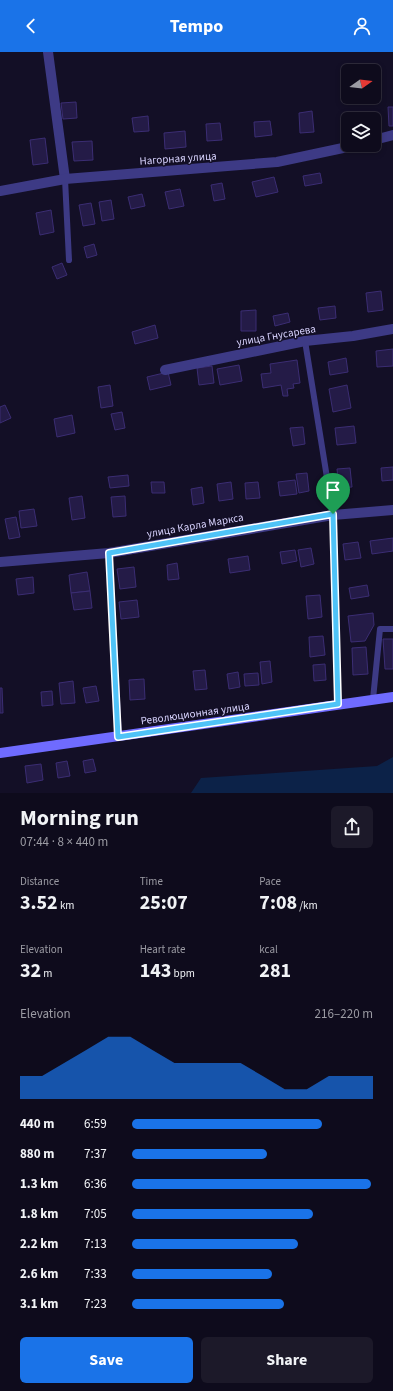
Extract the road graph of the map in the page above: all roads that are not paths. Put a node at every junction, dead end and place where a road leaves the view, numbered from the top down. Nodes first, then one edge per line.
1 (48, 52) edge
2 (393, 135) edge
3 (381, 138) edge
4 (341, 148) edge
5 (65, 179) junction
6 (0, 191) edge
7 (69, 260) dead end
8 (393, 329) edge
9 (305, 341) junction
10 (165, 370) dead end
11 (393, 510) edge
12 (333, 514) junction
13 (109, 553) junction
14 (0, 562) edge
15 (393, 629) edge
16 (393, 697) edge
17 (373, 699) junction
18 (338, 704) junction
19 (118, 737) junction
20 (0, 753) edge

1 - 5 street
2 - 3 street
4 - 5 street, Нагорная улица
5 - 6 street, Нагорная улица
5 - 7 lane
8 - 9 street, улица Гнусарева
9 - 10 street, улица Гнусарева
9 - 12 lane
11 - 12 street, улица Карла Маркса
12 - 13 street, улица Карла Маркса
12 - 18 lane
13 - 14 street, улица Карла Маркса
13 - 19 lane
15 - 17 lane
16 - 17 main road, Революционная улица
17 - 18 main road, Революционная улица
18 - 19 main road, Революционная улица
19 - 20 main road, Революционная улица

